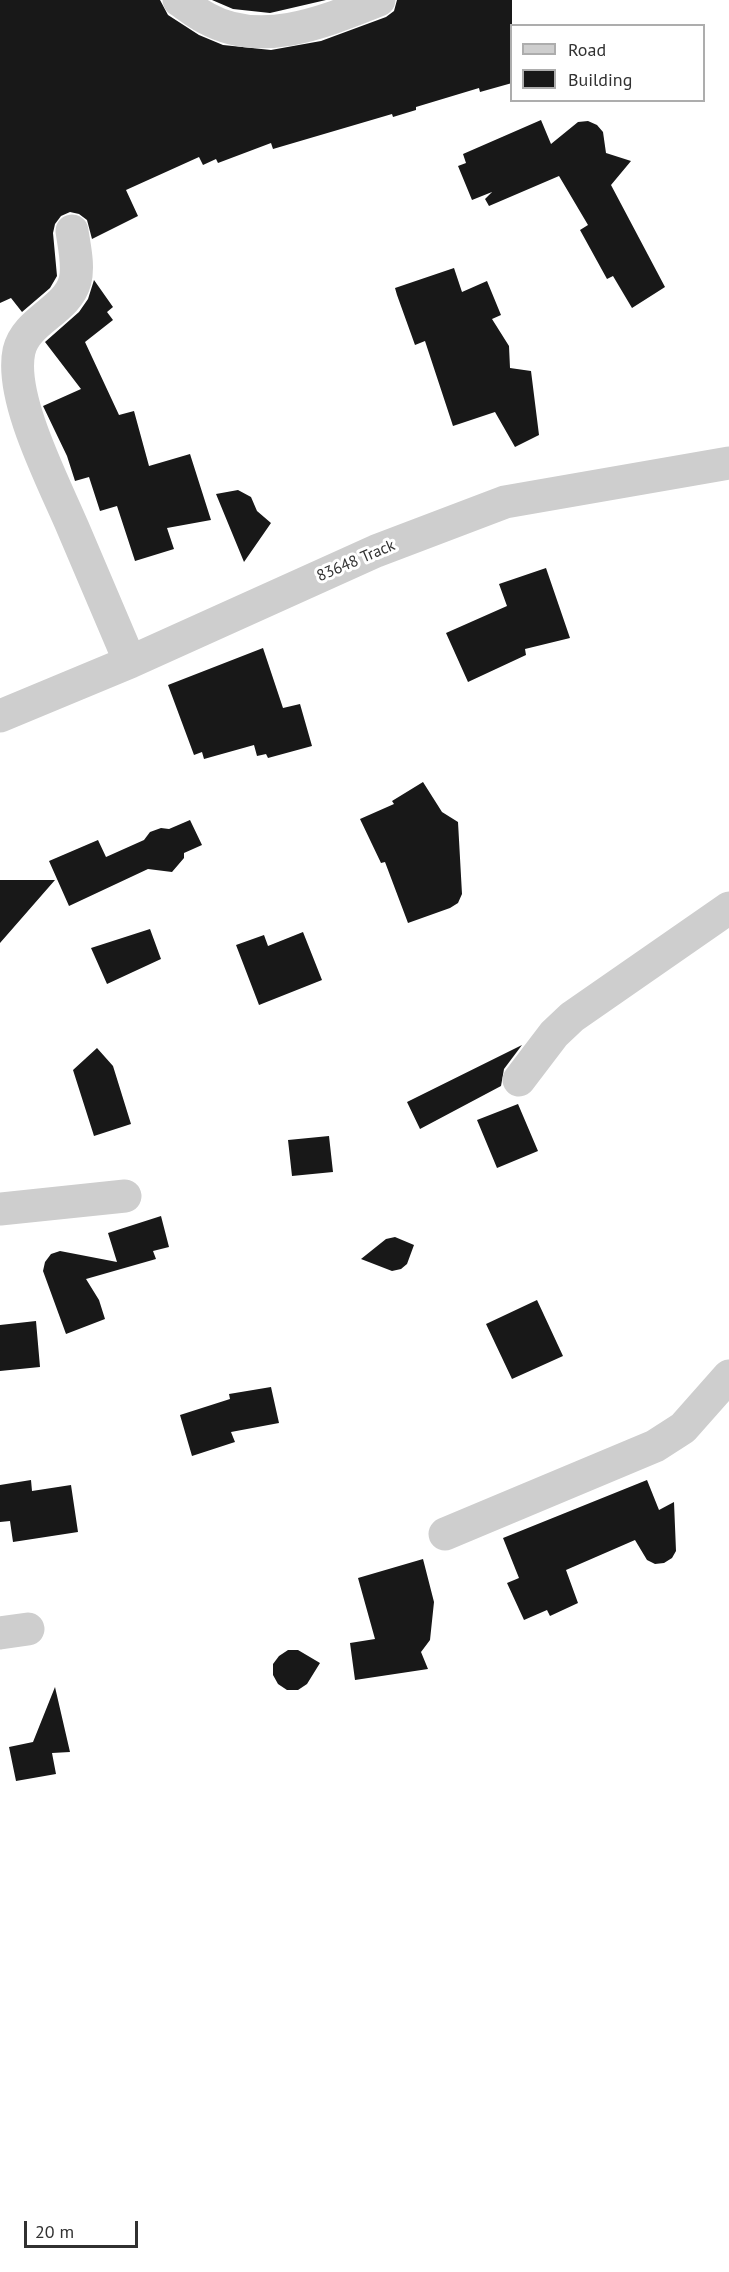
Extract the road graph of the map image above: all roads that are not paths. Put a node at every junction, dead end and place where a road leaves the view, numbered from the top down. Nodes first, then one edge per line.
1 (179, 0) edge
2 (379, 0) edge
3 (72, 231) dead end
4 (729, 464) edge
5 (130, 662) junction
6 (0, 716) edge
7 (729, 908) edge
8 (519, 1080) dead end
9 (125, 1196) dead end
10 (0, 1209) edge
11 (729, 1376) edge
12 (444, 1534) dead end

1 - 2 street
3 - 5 street
4 - 5 street, 83648 Track
5 - 6 street, 83648 Track
7 - 8 street
9 - 10 street
11 - 12 street

